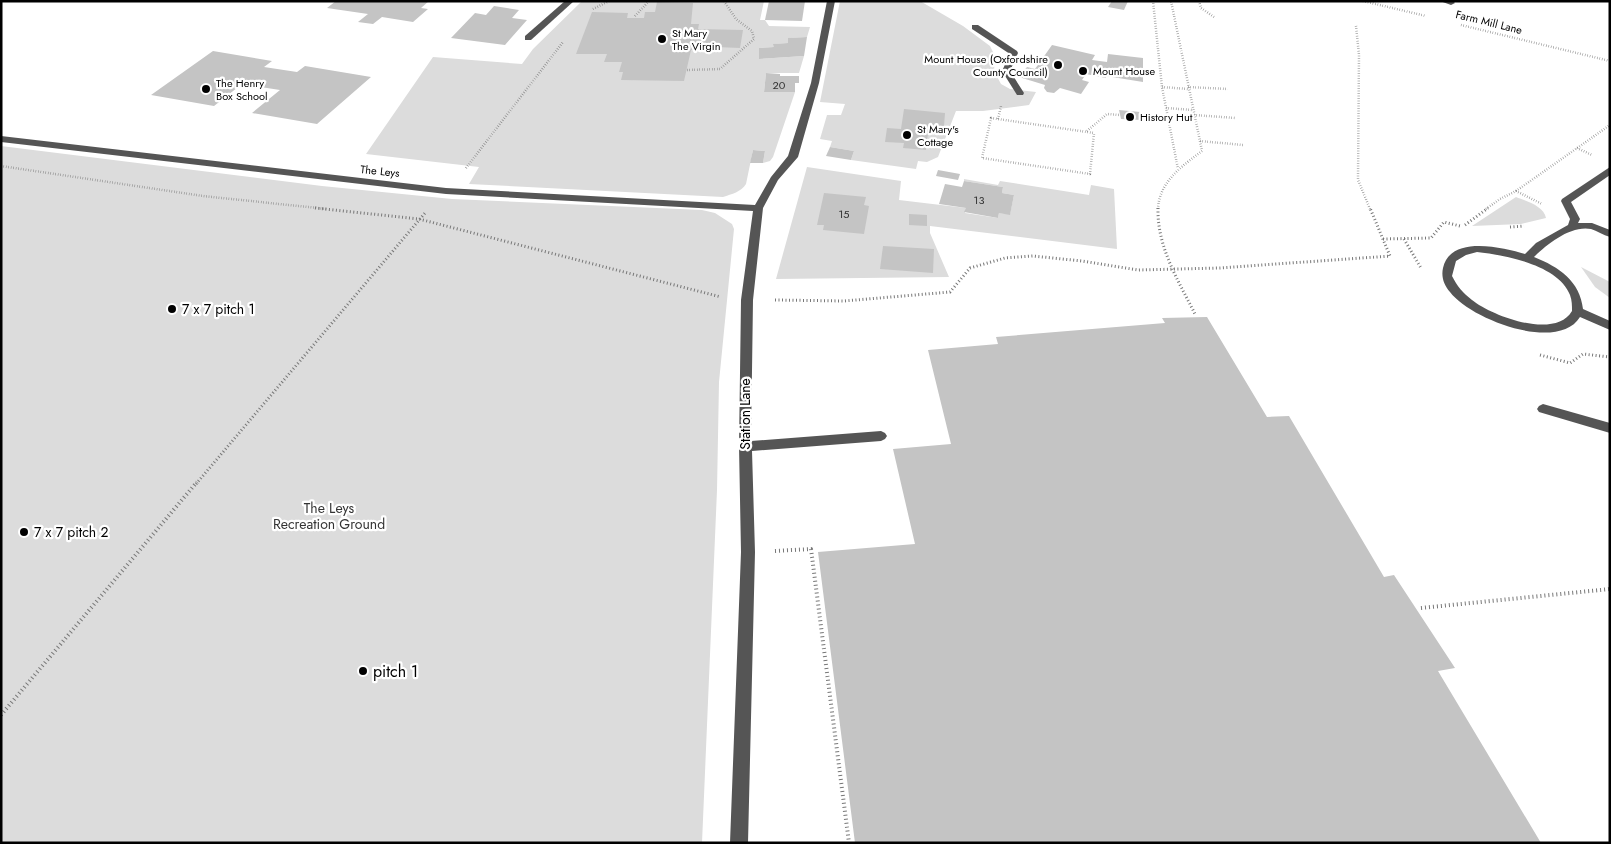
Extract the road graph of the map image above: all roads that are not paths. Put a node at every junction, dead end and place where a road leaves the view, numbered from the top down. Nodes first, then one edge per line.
1 (570, 1) edge
2 (831, 1) edge
3 (975, 27) dead end
4 (528, 38) dead end
5 (1020, 93) dead end
6 (1, 139) edge
7 (1610, 170) edge
8 (758, 208) junction
9 (1572, 227) junction
10 (1610, 234) edge
11 (1527, 258) junction
12 (1578, 311) junction
13 (1610, 326) edge
14 (1543, 409) dead end
15 (1610, 428) edge
16 (881, 436) dead end
17 (745, 446) junction
18 (739, 843) edge

1 - 4 street
2 - 8 street, Station Lane
3 - 5 street
6 - 8 street, The Leys
7 - 9 street
8 - 17 street, Station Lane
9 - 10 street
9 - 11 street
11 - 12 street
11 - 12 street
12 - 13 street
14 - 15 street
16 - 17 street
17 - 18 street, Station Lane

